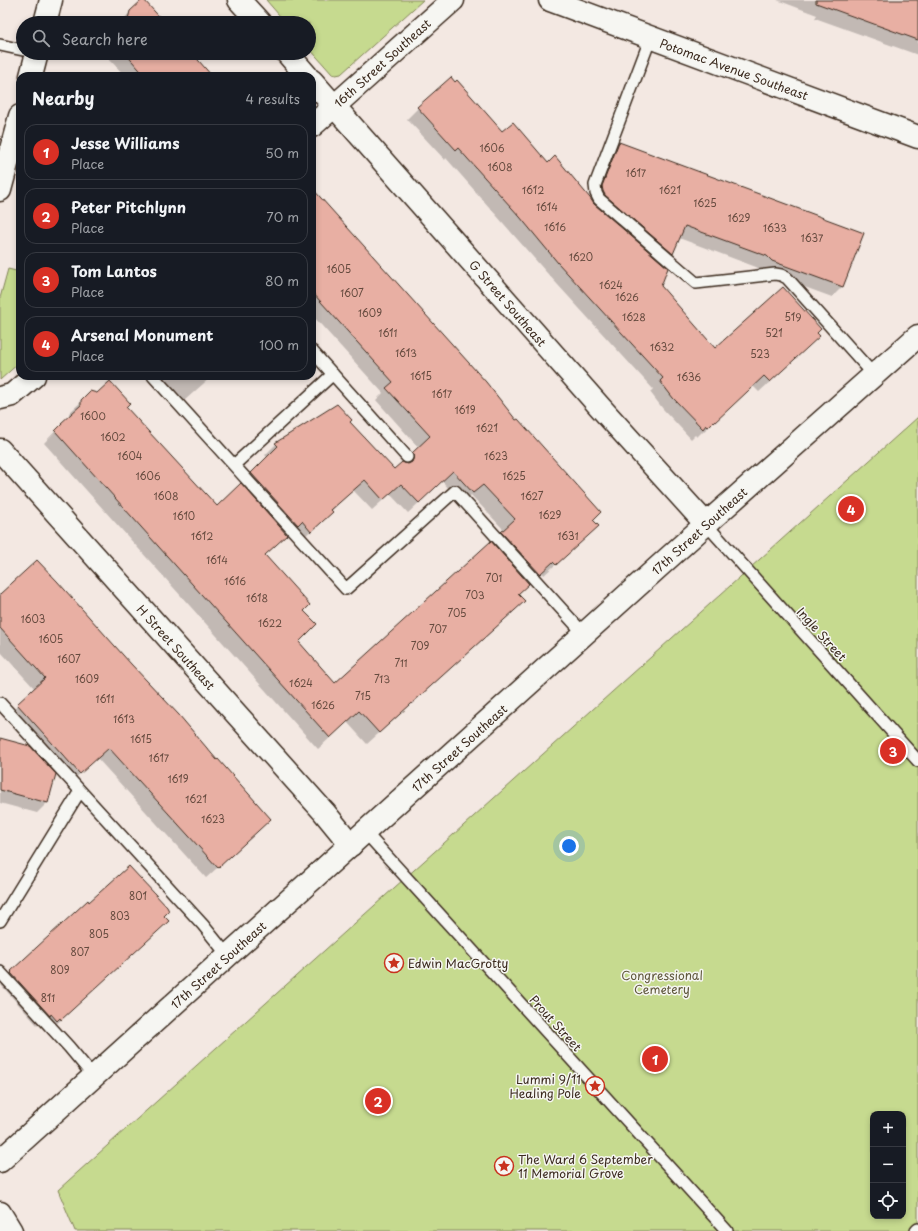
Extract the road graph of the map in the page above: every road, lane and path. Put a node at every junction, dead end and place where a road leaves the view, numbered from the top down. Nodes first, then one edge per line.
1 (51, 0) edge
2 (239, 0) edge
3 (453, 0) edge
4 (550, 0) edge
5 (47, 16) edge
6 (254, 16) edge
7 (651, 37) junction
8 (0, 44) edge
9 (16, 48) edge
10 (32, 60) edge
11 (293, 60) edge
12 (31, 72) edge
13 (304, 72) edge
14 (316, 86) edge
15 (334, 106) junction
16 (316, 122) edge
17 (16, 131) edge
18 (918, 137) edge
19 (0, 190) edge
20 (918, 336) edge
21 (316, 355) edge
22 (333, 374) junction
23 (874, 375) junction
24 (29, 380) edge
25 (157, 380) edge
26 (0, 398) edge
27 (0, 450) edge
28 (406, 457) dead end
29 (234, 465) junction
30 (706, 524) junction
31 (584, 634) junction
32 (0, 703) edge
33 (918, 761) edge
34 (80, 791) junction
35 (358, 839) junction
36 (0, 921) edge
37 (228, 956) junction
38 (0, 972) edge
39 (94, 1077) junction
40 (0, 1161) edge
41 (0, 1213) edge
42 (11, 1231) edge
43 (727, 1231) edge

1 - 5 street
2 - 6 street
3 - 15 street, 16th Street Southeast
4 - 7 street, Potomac Avenue Southeast
7 - 18 street, Potomac Avenue Southeast
7 - 23 lane
8 - 9 lane
10 - 12 street
11 - 13 street
14 - 15 street, G Street Southeast
15 - 16 street, 16th Street Southeast
15 - 30 street, G Street Southeast
17 - 19 street
20 - 23 street, 17th Street Southeast
21 - 22 lane
22 - 28 lane
22 - 29 lane
23 - 30 street, 17th Street Southeast
24 - 26 street
25 - 29 lane
27 - 35 street, H Street Southeast
29 - 31 lane
30 - 31 street, 17th Street Southeast
30 - 33 lane, Ingle Street
31 - 35 street, 17th Street Southeast
32 - 34 lane
34 - 36 lane
34 - 37 lane
35 - 37 street, 17th Street Southeast
35 - 43 lane, Prout Street
37 - 39 street, 17th Street Southeast
38 - 39 lane
39 - 40 street, 17th Street Southeast
41 - 42 street

